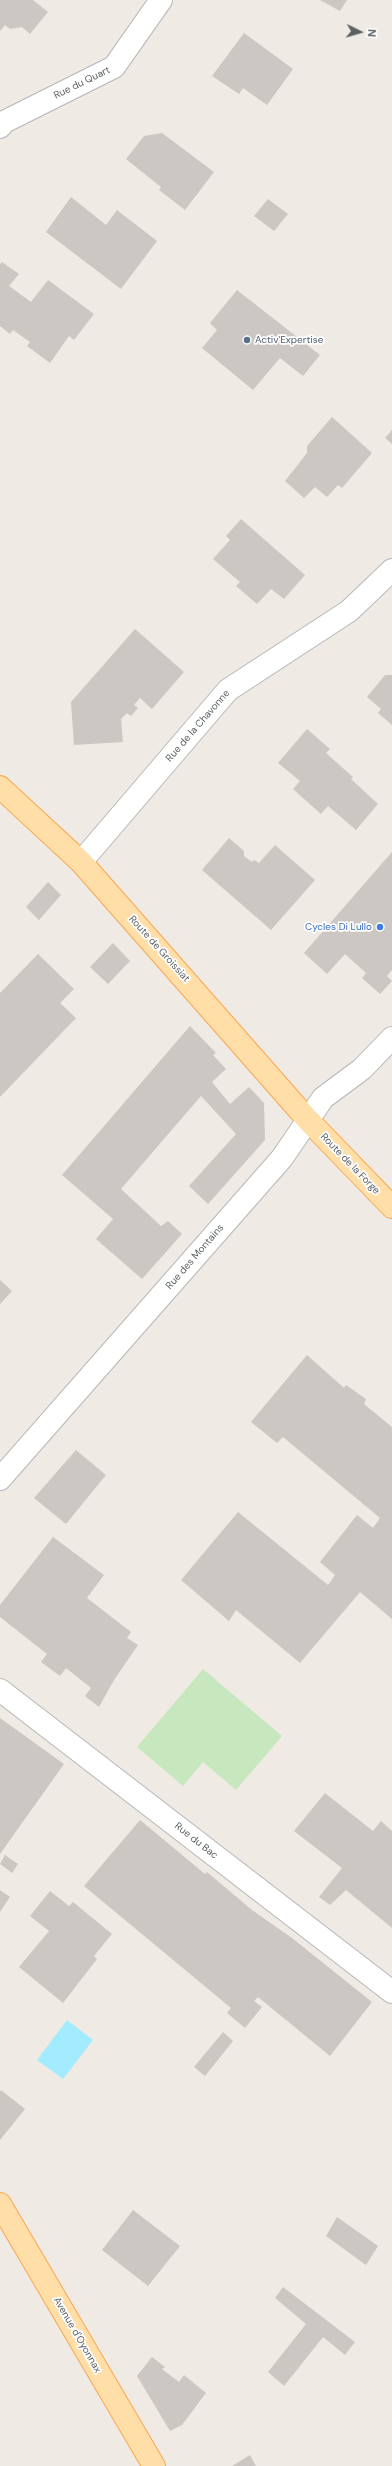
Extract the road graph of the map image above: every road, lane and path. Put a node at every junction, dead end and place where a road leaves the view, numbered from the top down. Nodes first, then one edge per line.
1 (161, 0) edge
2 (0, 127) edge
3 (392, 570) edge
4 (0, 787) edge
5 (81, 862) junction
6 (392, 1038) edge
7 (308, 1120) junction
8 (392, 1207) edge
9 (0, 1479) edge
10 (0, 1690) edge
11 (392, 1992) edge
12 (0, 2204) edge
13 (154, 2466) edge

1 - 2 street, Rue du Quart
3 - 5 street, Rue de la Chavonne
4 - 5 main road, Route de Groissiat
5 - 7 main road, Route de Groissiat
6 - 7 street, Rue des Montains
7 - 8 main road, Route de la Forge
7 - 9 street, Rue des Montains
10 - 11 street, Rue du Bac
12 - 13 main road, Avenue d'Oyonnax

